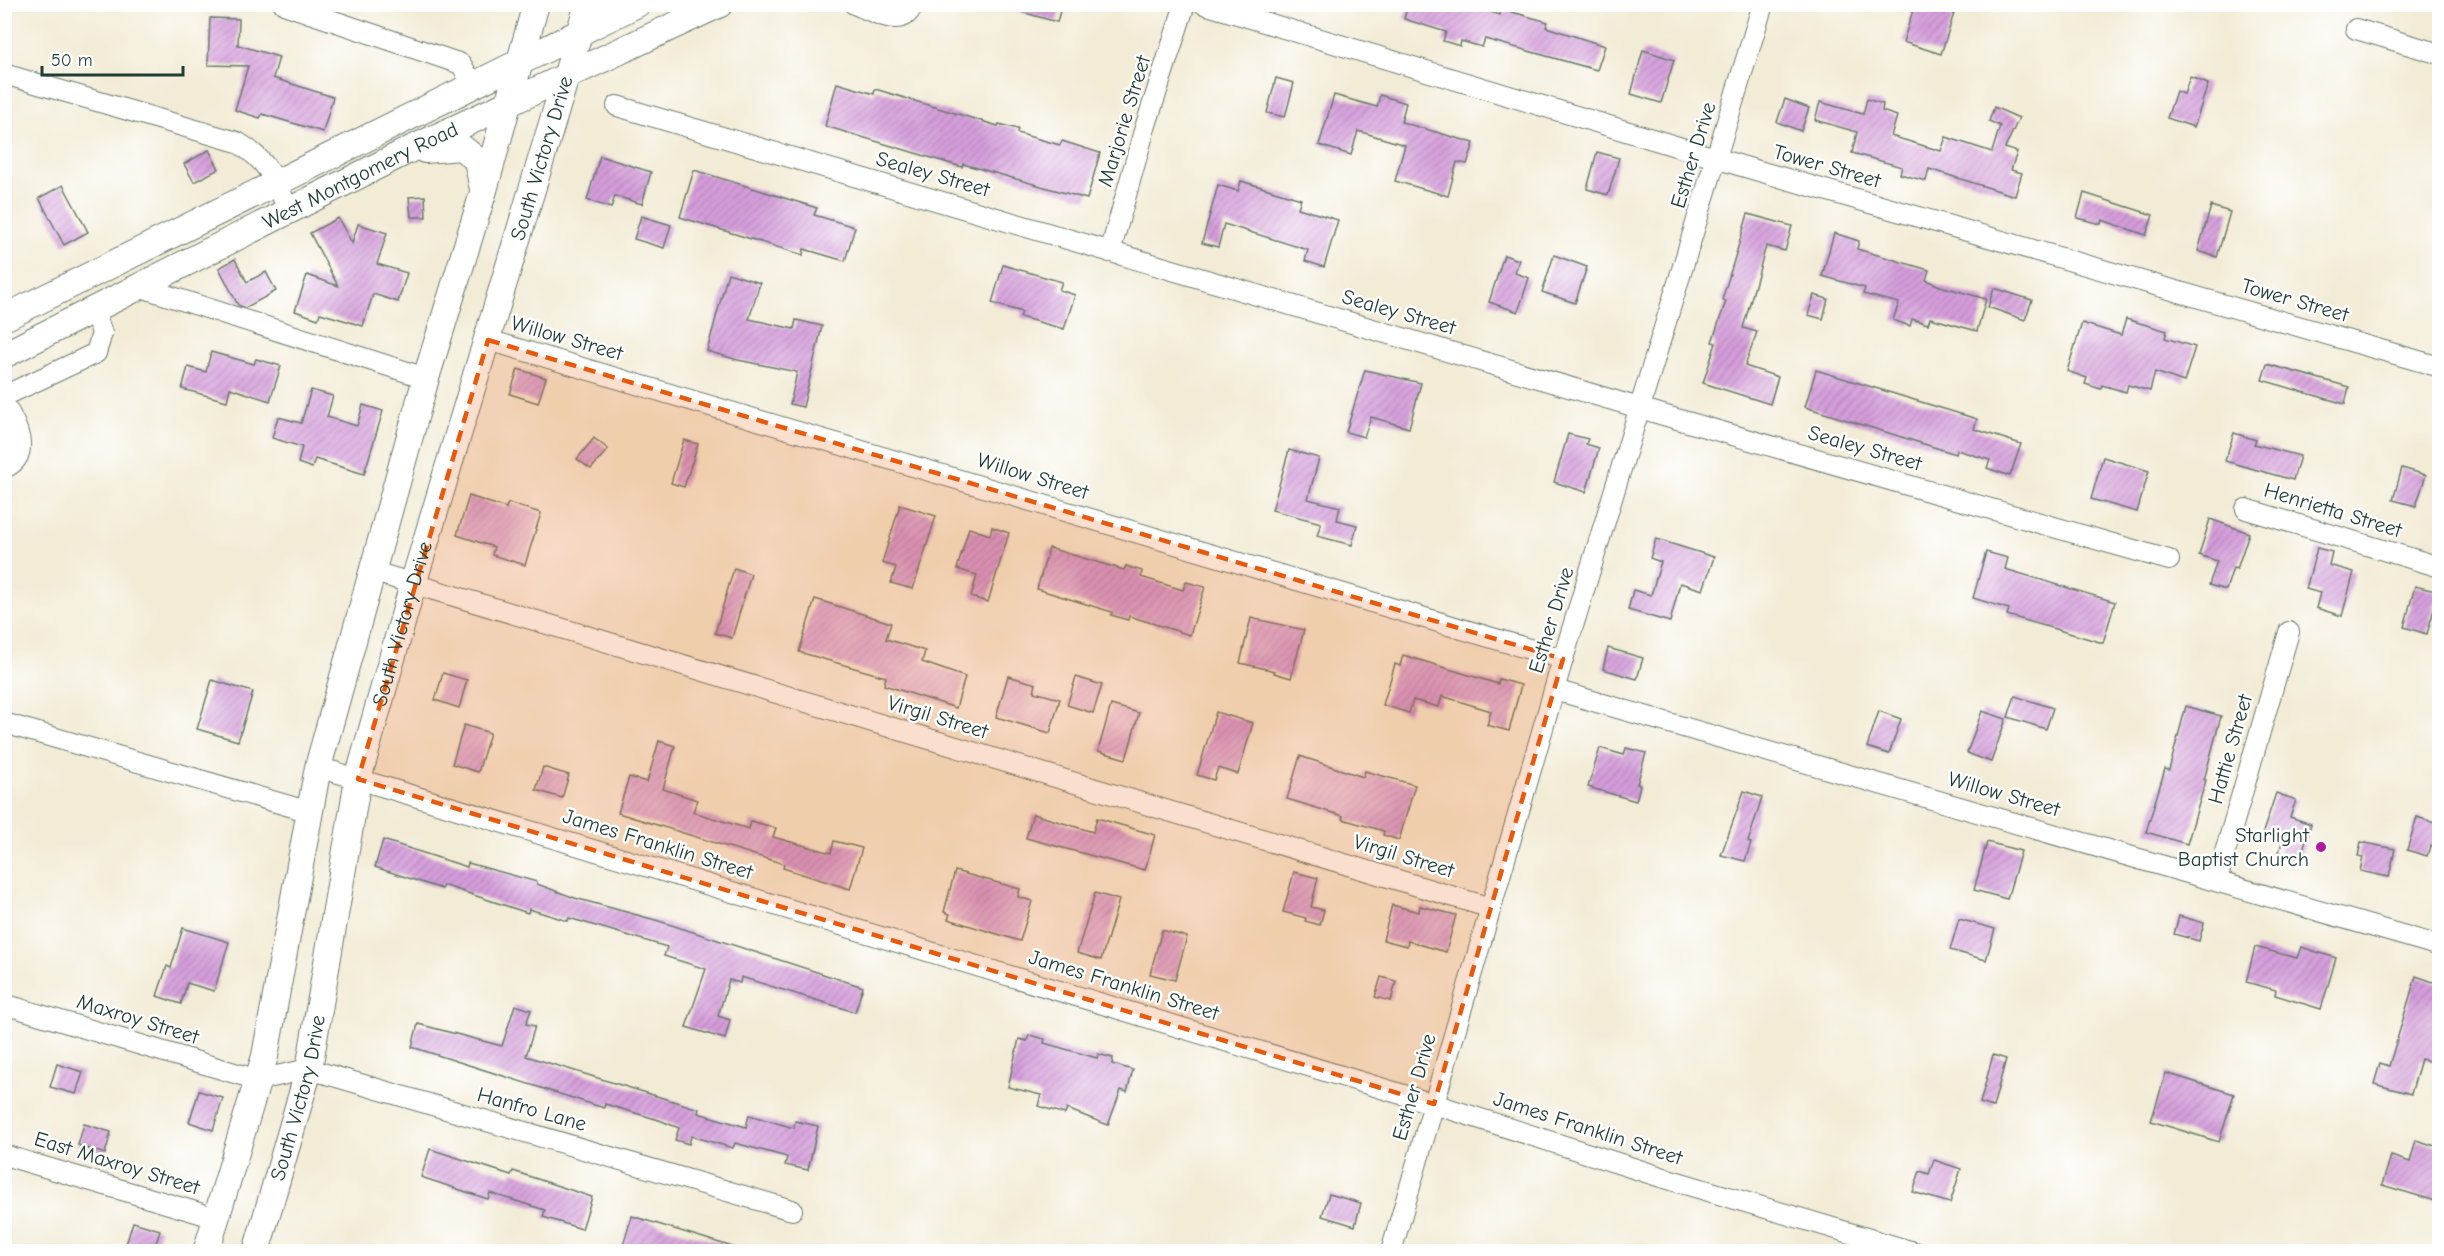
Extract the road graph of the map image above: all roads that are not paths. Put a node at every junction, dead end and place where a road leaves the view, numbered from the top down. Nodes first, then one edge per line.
1 (284, 4) edge
2 (536, 4) edge
3 (588, 4) edge
4 (638, 4) edge
5 (720, 4) edge
6 (854, 4) edge
7 (913, 4) edge
8 (1185, 4) edge
9 (1204, 4) edge
10 (1763, 4) edge
11 (311, 9) edge
12 (2356, 29) dead end
13 (579, 34) junction
14 (2439, 54) edge
15 (517, 65) junction
16 (4, 74) edge
17 (567, 77) junction
18 (474, 86) junction
19 (506, 106) junction
20 (617, 106) dead end
21 (407, 151) junction
22 (1717, 159) junction
23 (278, 184) junction
24 (484, 190) junction
25 (288, 210) junction
26 (1110, 252) junction
27 (141, 287) junction
28 (94, 310) junction
29 (4, 318) edge
30 (488, 340) junction
31 (4, 355) edge
32 (2439, 367) edge
33 (426, 378) junction
34 (4, 396) edge
35 (4, 404) edge
36 (1640, 408) junction
37 (4, 468) edge
38 (2246, 509) dead end
39 (2169, 560) dead end
40 (2439, 567) edge
41 (371, 572) junction
42 (413, 584) junction
43 (2289, 632) dead end
44 (1563, 659) junction
45 (1555, 690) junction
46 (4, 723) edge
47 (318, 767) junction
48 (358, 779) junction
49 (310, 812) junction
50 (2217, 880) junction
51 (1491, 908) junction
52 (2439, 946) edge
53 (4, 1004) edge
54 (309, 1069) junction
55 (258, 1080) junction
56 (1434, 1104) junction
57 (4, 1155) edge
58 (792, 1210) dead end
59 (216, 1218) junction
60 (206, 1251) edge
61 (256, 1251) edge
62 (1391, 1251) edge
63 (1914, 1251) edge

1 - 11 street
2 - 15 main road, South Victory Drive
3 - 13 main road, South Victory Drive
4 - 13 main road, West Montgomery Road
5 - 17 main road, West Montgomery Road
6 - 7 street
8 - 26 street, Marjorie Street
9 - 22 street, Tower Street
10 - 22 street, Esther Drive
11 - 18 street
12 - 14 street
13 - 15 main road, West Montgomery Road
13 - 17 main road, South Victory Drive
15 - 18 main road, West Montgomery Road
15 - 19 main road, South Victory Drive
16 - 23 street
17 - 19 main road, West Montgomery Road
17 - 30 main road, South Victory Drive
18 - 23 main road, West Montgomery Road
19 - 21 main road, West Montgomery Road
19 - 24 main road, South Victory Drive
20 - 26 street, Sealey Street
21 - 24 main road
21 - 25 main road, West Montgomery Road
22 - 32 street, Tower Street
22 - 36 street, Esther Drive
23 - 25 street
23 - 29 main road, West Montgomery Road
24 - 33 main road, South Victory Drive
25 - 27 main road, West Montgomery Road
26 - 36 street, Sealey Street
27 - 28 main road, West Montgomery Road
27 - 33 street
28 - 31 main road, West Montgomery Road
28 - 34 street
30 - 42 main road, South Victory Drive
30 - 44 street, Willow Street
33 - 41 main road, South Victory Drive
35 - 37 street
36 - 39 street, Sealey Street
36 - 44 street, Esther Drive
38 - 40 street, Henrietta Street
41 - 42 street, Virgil Street
41 - 47 main road, South Victory Drive
42 - 48 main road, South Victory Drive
42 - 51 street, Virgil Street
43 - 50 street, Hattie Street
44 - 45 street, Esther Drive
45 - 50 street, Willow Street
45 - 51 street, Esther Drive
46 - 49 street
47 - 48 street, James Franklin Street
47 - 49 main road, South Victory Drive
48 - 54 main road, South Victory Drive
48 - 56 street, James Franklin Street
49 - 55 main road, South Victory Drive
50 - 52 street, Willow Street
51 - 56 street, Esther Drive
53 - 55 street, Maxroy Street
54 - 55 street, Hanfro Lane
54 - 58 street, Hanfro Lane
54 - 61 main road, South Victory Drive
55 - 59 main road, South Victory Drive
56 - 62 street, Esther Drive
56 - 63 street, James Franklin Street
57 - 59 street, East Maxroy Street
59 - 60 main road, South Victory Drive

